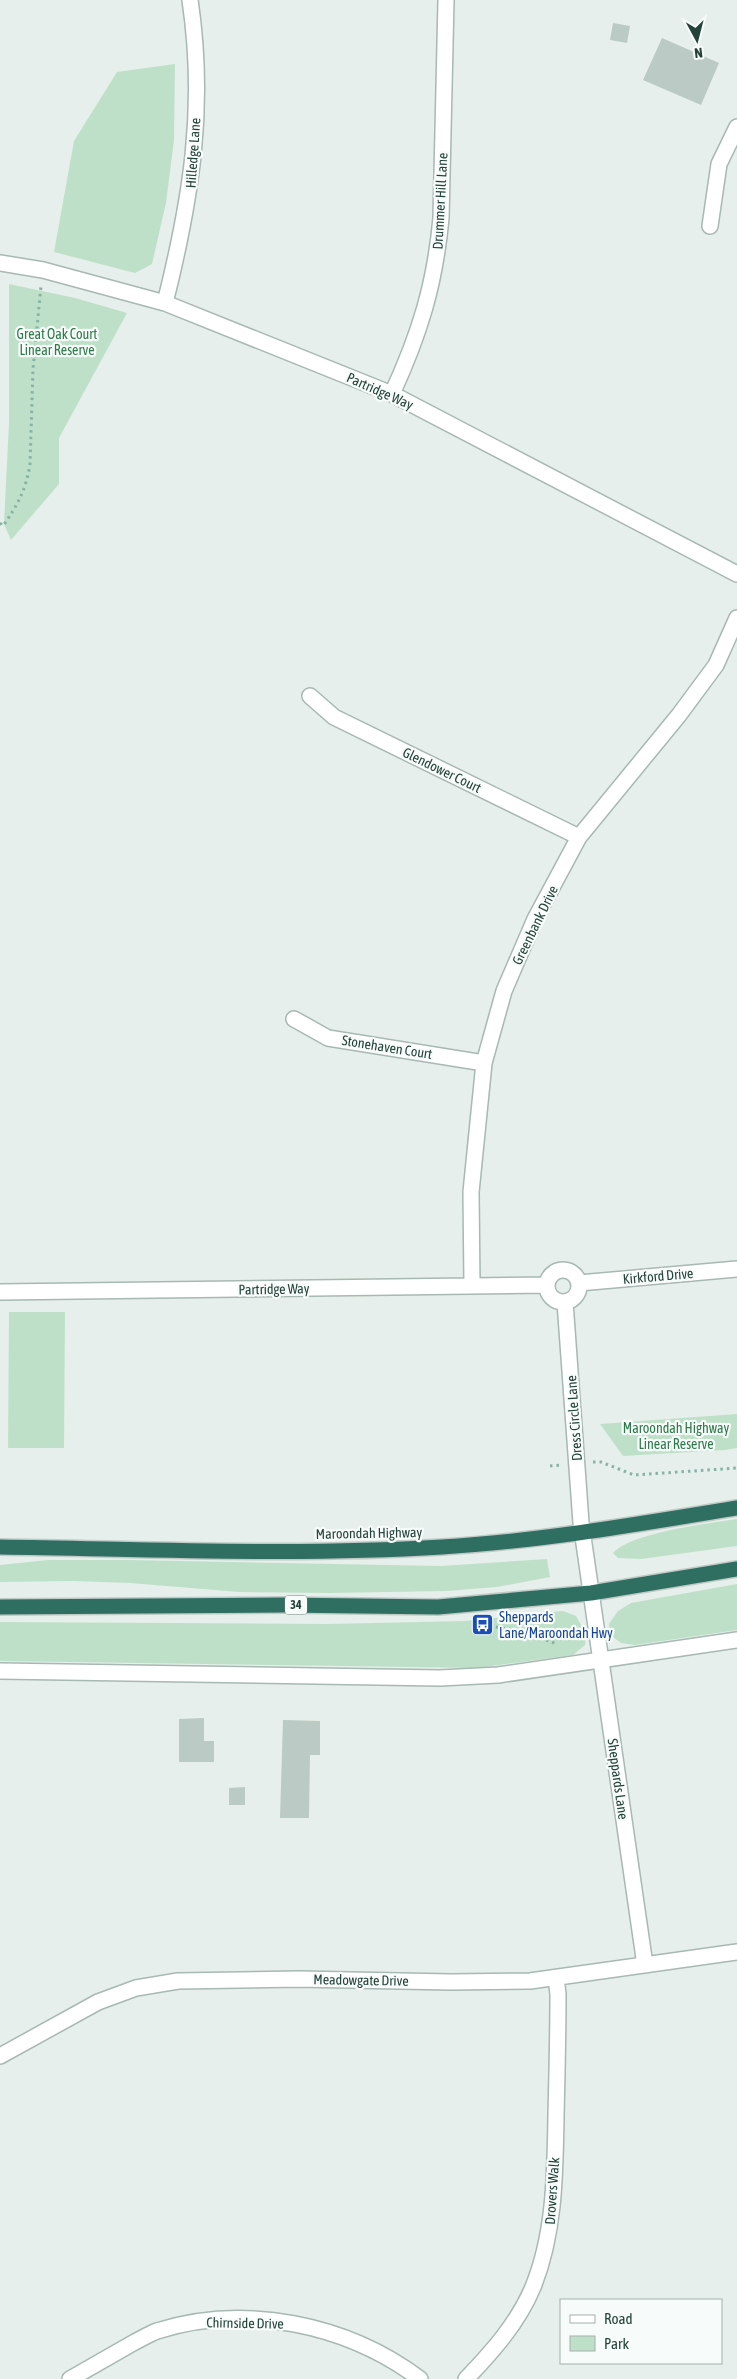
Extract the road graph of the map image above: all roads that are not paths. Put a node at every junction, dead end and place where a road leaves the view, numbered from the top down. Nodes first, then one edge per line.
1 (190, 0) edge
2 (446, 0) edge
3 (737, 127) edge
4 (710, 226) dead end
5 (0, 263) edge
6 (165, 303) junction
7 (392, 394) junction
8 (737, 574) edge
9 (737, 618) edge
10 (310, 696) dead end
11 (579, 837) junction
12 (294, 1018) dead end
13 (484, 1063) junction
14 (737, 1269) edge
15 (579, 1283) junction
16 (472, 1285) junction
17 (547, 1285) junction
18 (0, 1292) edge
19 (565, 1302) junction
20 (737, 1508) edge
21 (582, 1533) junction
22 (0, 1547) edge
23 (737, 1569) edge
24 (591, 1593) junction
25 (0, 1607) edge
26 (737, 1640) edge
27 (600, 1660) junction
28 (0, 1671) edge
29 (737, 1952) edge
30 (645, 1965) junction
31 (556, 1978) junction
32 (0, 2056) edge
33 (70, 2379) edge
34 (420, 2379) edge
35 (466, 2379) edge

1 - 6 street, Hilledge Lane
2 - 7 street, Drummer Hill Lane
3 - 4 street
5 - 6 street, Partridge Way
6 - 7 street, Partridge Way
7 - 8 street, Partridge Way
9 - 11 street, Greenbank Drive
10 - 11 street, Glendower Court
11 - 13 street, Greenbank Drive
12 - 13 street, Stonehaven Court
13 - 16 street, Greenbank Drive
14 - 15 street, Kirkford Drive
15 - 17 street
15 - 19 street
16 - 17 street, Partridge Way
16 - 18 street, Partridge Way
17 - 19 street
19 - 21 street, Dress Circle Lane
20 - 21 highway, Maroondah Highway
21 - 22 highway, Maroondah Highway
21 - 24 street, Dress Circle Lane
23 - 24 highway, 34
24 - 25 highway, 34
24 - 27 street, Sheppards Lane
26 - 27 street
27 - 28 street
27 - 30 street, Sheppards Lane
29 - 30 street, Meadowgate Drive
30 - 31 street, Meadowgate Drive
31 - 32 street, Meadowgate Drive
31 - 35 street, Drovers Walk
33 - 34 street, Chirnside Drive

